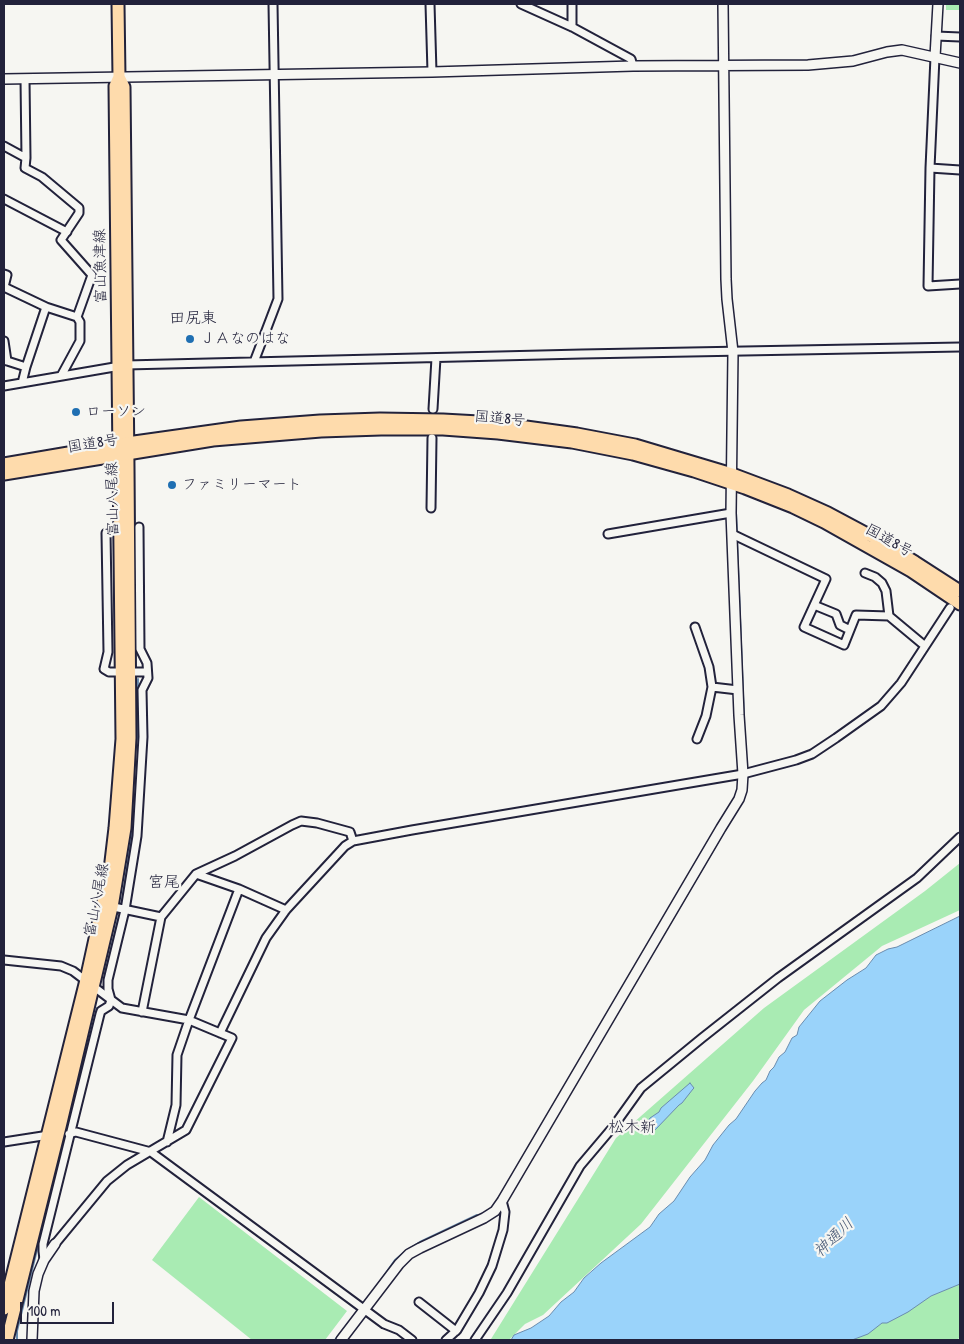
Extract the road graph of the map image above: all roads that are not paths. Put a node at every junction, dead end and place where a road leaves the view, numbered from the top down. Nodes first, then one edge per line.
1 (118, 4) edge
2 (272, 4) edge
3 (430, 4) edge
4 (521, 4) edge
5 (572, 4) edge
6 (722, 4) edge
7 (938, 4) edge
8 (572, 27) junction
9 (936, 36) junction
10 (960, 37) edge
11 (935, 58) junction
12 (960, 62) edge
13 (723, 65) junction
14 (633, 66) junction
15 (432, 72) junction
16 (274, 74) junction
17 (119, 77) junction
18 (4, 79) edge
19 (25, 79) junction
20 (4, 146) edge
21 (26, 158) junction
22 (930, 168) junction
23 (960, 170) edge
24 (4, 199) edge
25 (67, 232) junction
26 (4, 274) edge
27 (960, 284) edge
28 (4, 289) edge
29 (46, 307) junction
30 (77, 316) junction
31 (4, 341) edge
32 (960, 347) edge
33 (733, 352) junction
34 (436, 358) junction
35 (5, 361) edge
36 (254, 362) junction
37 (122, 366) junction
38 (26, 367) junction
39 (61, 376) junction
40 (22, 383) junction
41 (4, 386) edge
42 (433, 410) dead end
43 (432, 438) dead end
44 (123, 449) junction
45 (4, 464) edge
46 (4, 474) edge
47 (732, 479) junction
48 (431, 508) dead end
49 (731, 513) junction
50 (139, 527) dead end
51 (106, 533) dead end
52 (608, 534) dead end
53 (732, 534) junction
54 (865, 572) dead end
55 (960, 591) edge
56 (814, 605) junction
57 (955, 606) edge
58 (889, 616) junction
59 (695, 627) dead end
60 (850, 630) junction
61 (925, 646) junction
62 (125, 672) junction
63 (147, 672) junction
64 (712, 687) junction
65 (738, 690) junction
66 (697, 739) dead end
67 (742, 774) junction
68 (960, 837) edge
69 (353, 841) junction
70 (196, 874) junction
71 (239, 889) junction
72 (108, 906) junction
73 (125, 910) junction
74 (286, 910) junction
75 (161, 917) junction
76 (4, 960) edge
77 (90, 984) junction
78 (111, 1000) junction
79 (142, 1012) junction
80 (189, 1020) junction
81 (220, 1033) junction
82 (71, 1133) junction
83 (52, 1135) junction
84 (4, 1142) edge
85 (167, 1142) junction
86 (151, 1152) junction
87 (502, 1201) junction
88 (55, 1244) joint
89 (44, 1260) junction
90 (419, 1302) dead end
91 (364, 1308) junction
92 (4, 1309) edge
93 (456, 1331) junction
94 (7, 1340) edge
95 (32, 1340) edge
96 (341, 1340) edge
97 (412, 1340) edge
98 (446, 1340) edge
99 (475, 1340) edge

1 - 17 main road, 富山魚津線
2 - 16 street
3 - 15 street
4 - 8 street
5 - 8 street
6 - 13 street
7 - 9 street
8 - 14 street
9 - 10 street
9 - 11 street
11 - 12 street
11 - 13 street
11 - 22 street
13 - 14 street
13 - 33 street
14 - 15 street
15 - 16 street
16 - 17 street
16 - 36 street
17 - 19 street
17 - 37 main road, 富山魚津線
18 - 19 street
19 - 21 street
20 - 21 street
21 - 25 street
22 - 23 street
22 - 27 street
24 - 25 street
25 - 30 street
26 - 28 street
28 - 29 street
29 - 30 street
29 - 38 street
30 - 39 street
31 - 35 street
32 - 33 street
33 - 34 street
33 - 47 street
34 - 36 street
34 - 42 street
35 - 38 street
36 - 37 street
37 - 39 street
37 - 44 main road, 富山魚津線
38 - 40 street
39 - 40 street
40 - 41 street
43 - 48 street
44 - 45 main road, 国道8号
44 - 46 main road, 国道8号
44 - 47 main road, 国道8号
44 - 62 main road, 富山八尾線
47 - 49 street
47 - 55 main road, 国道8号
47 - 57 main road, 国道8号
49 - 52 street
49 - 53 street
50 - 63 street
51 - 62 street
53 - 56 street
53 - 65 street
54 - 58 street
56 - 60 street
56 - 60 street
57 - 61 street
58 - 60 street
58 - 61 street
59 - 64 street
61 - 67 street
62 - 63 street
62 - 72 main road, 富山八尾線
63 - 73 street
64 - 65 street
64 - 66 street
65 - 67 street
67 - 69 street
67 - 87 street
68 - 99 street
69 - 70 street
69 - 74 street
70 - 71 street
70 - 75 street
71 - 74 street
71 - 80 street
72 - 73 street
72 - 77 main road, 富山八尾線
73 - 75 street
73 - 78 street
74 - 81 street
75 - 79 street
76 - 77 street
77 - 78 street
77 - 83 main road, 富山八尾線
78 - 79 street
78 - 82 street
79 - 80 street
80 - 81 street
80 - 85 street
81 - 85 street
82 - 83 street
82 - 86 street
82 - 89 street
83 - 84 street
83 - 92 main road, 富山八尾線
83 - 94 main road, 富山八尾線
85 - 86 street
86 - 88 street
86 - 91 street
87 - 91 street
87 - 93 street
88 - 89 street
89 - 95 street
90 - 93 street
91 - 96 street
91 - 97 street
93 - 98 street

